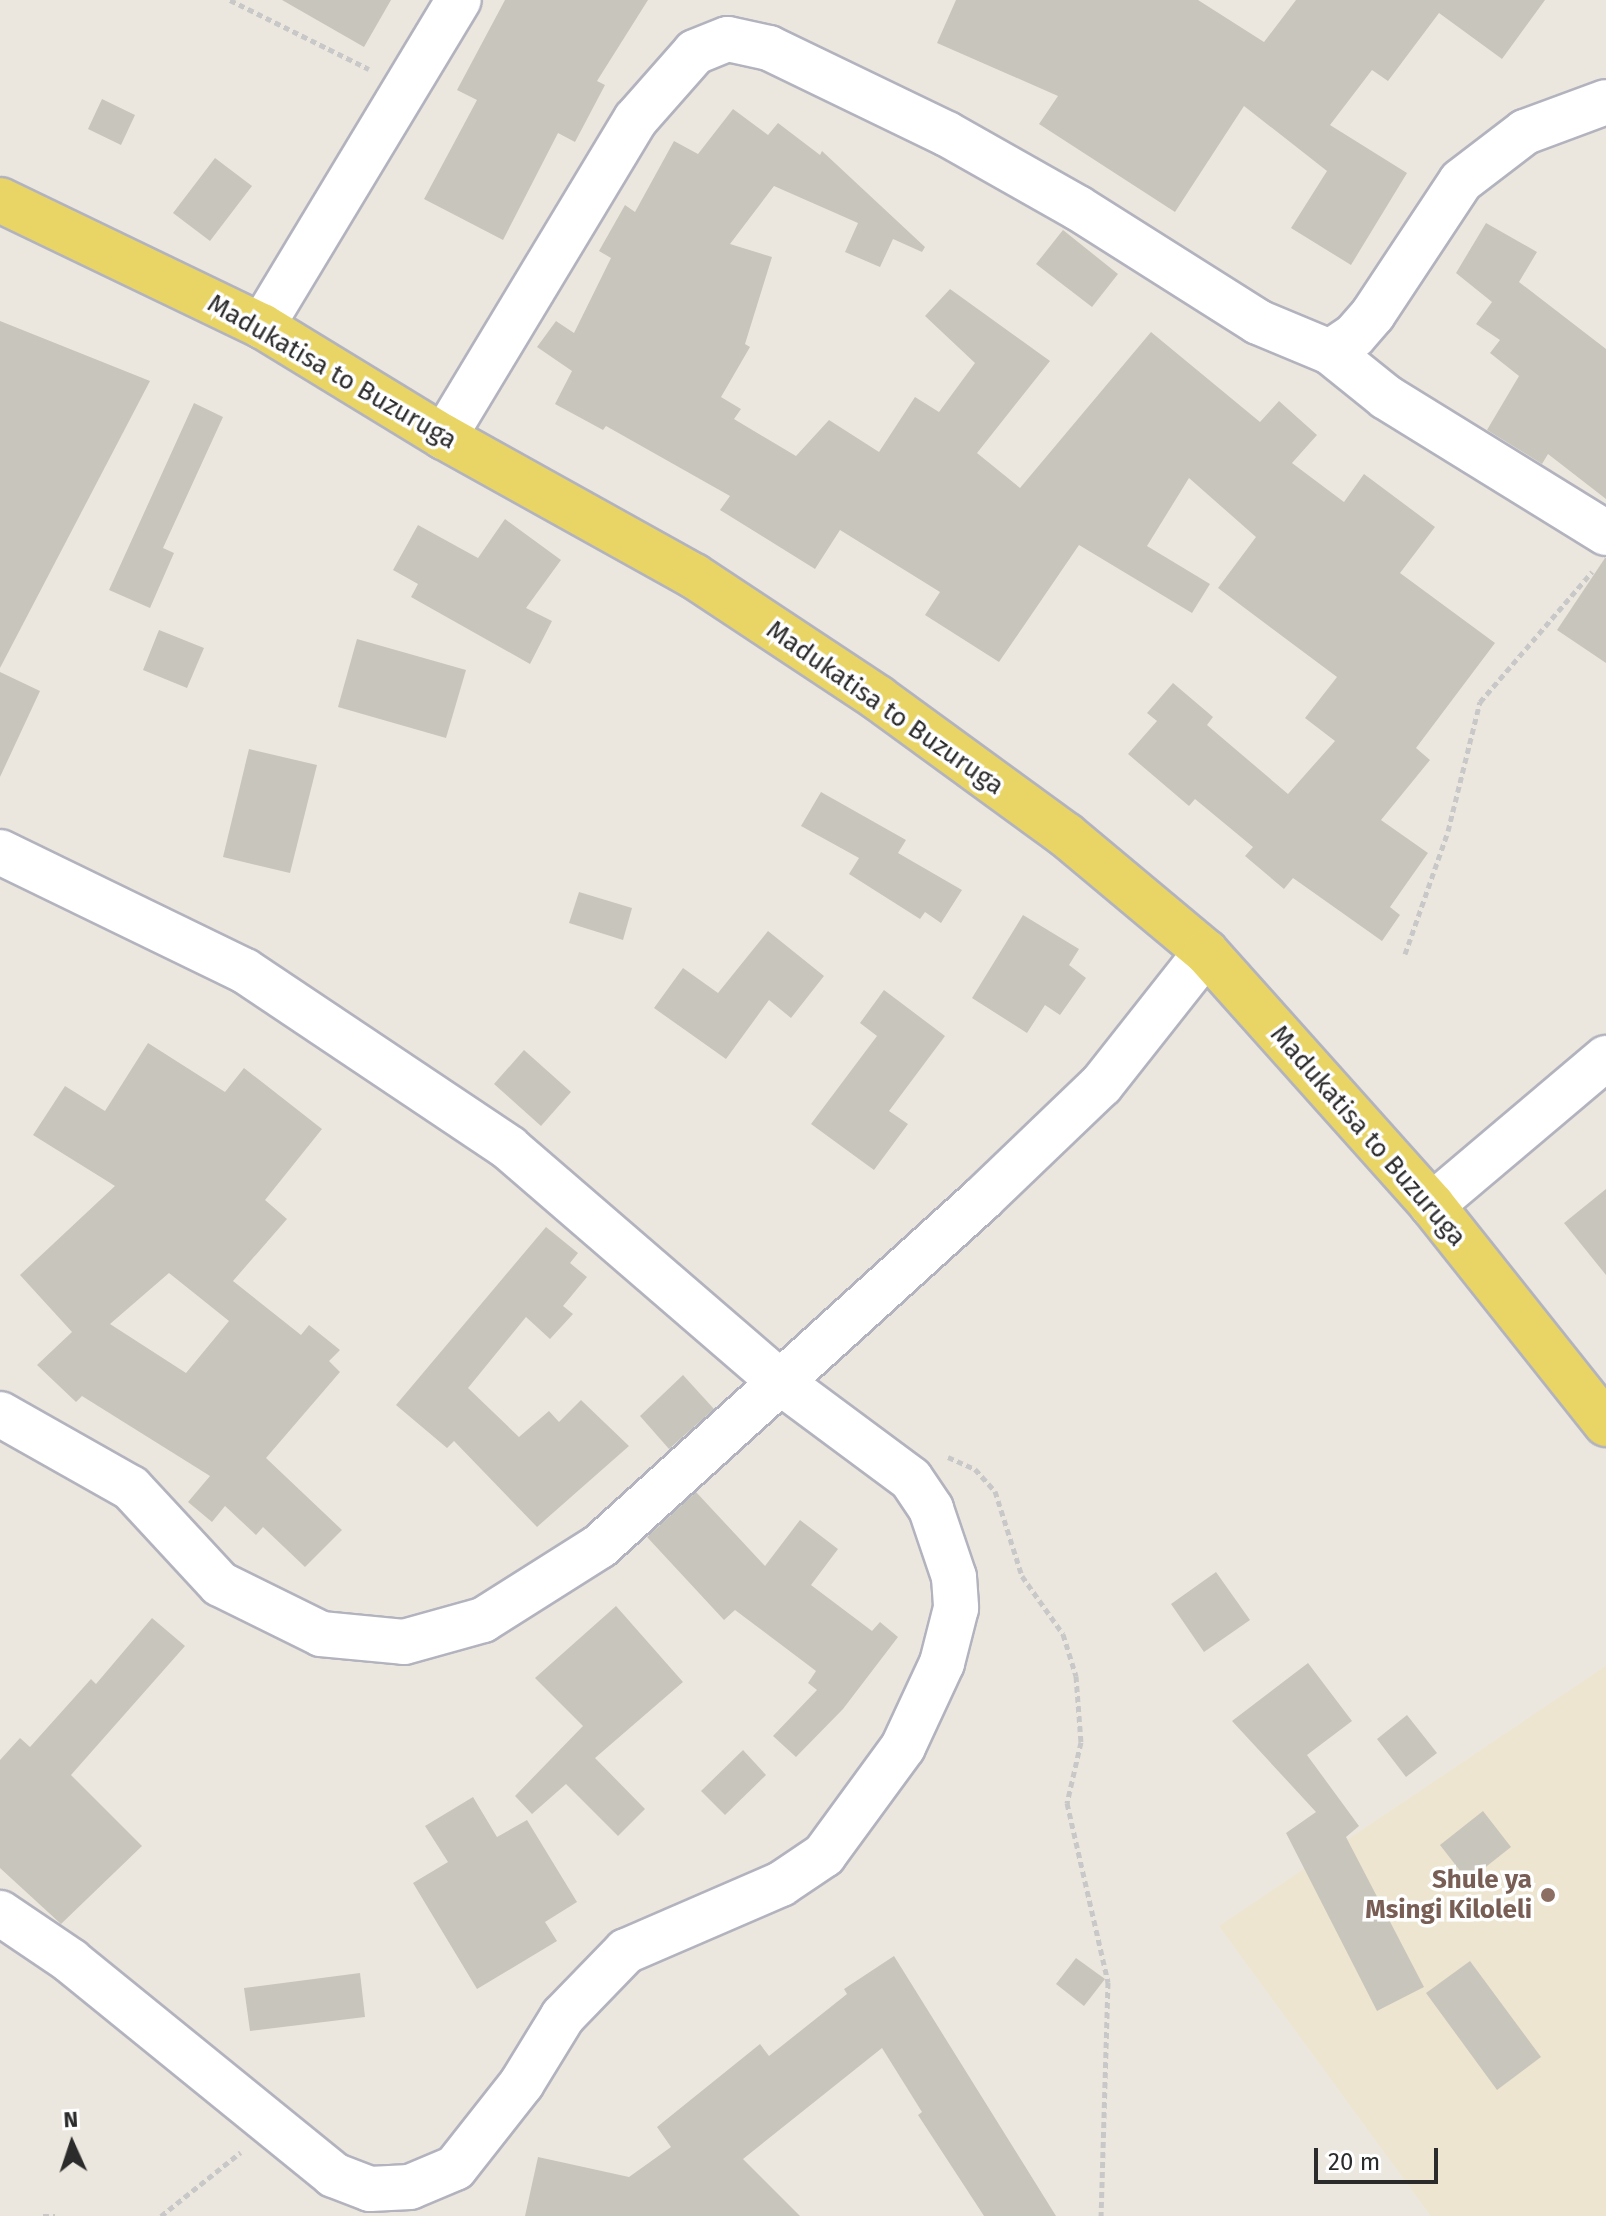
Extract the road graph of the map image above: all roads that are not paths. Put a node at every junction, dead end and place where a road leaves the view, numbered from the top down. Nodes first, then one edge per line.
1 (459, 0) edge
2 (1606, 102) edge
3 (0, 200) edge
4 (262, 326) junction
5 (1330, 352) junction
6 (444, 437) junction
7 (1601, 551) edge
8 (0, 852) edge
9 (1206, 952) junction
10 (1606, 1058) edge
11 (1432, 1205) junction
12 (779, 1381) junction
13 (0, 1414) edge
14 (1606, 1424) edge
15 (0, 1913) edge
16 (406, 2201) edge

1 - 4 street
2 - 5 street
3 - 4 main road, Madukatisa to Buzuruga
4 - 6 main road, Madukatisa to Buzuruga
5 - 6 street
5 - 7 street
6 - 9 main road, Madukatisa to Buzuruga
8 - 12 street
9 - 11 main road, Madukatisa to Buzuruga
9 - 12 street
10 - 11 street
11 - 14 main road, Madukatisa to Buzuruga
12 - 13 street
12 - 16 street
15 - 16 street

